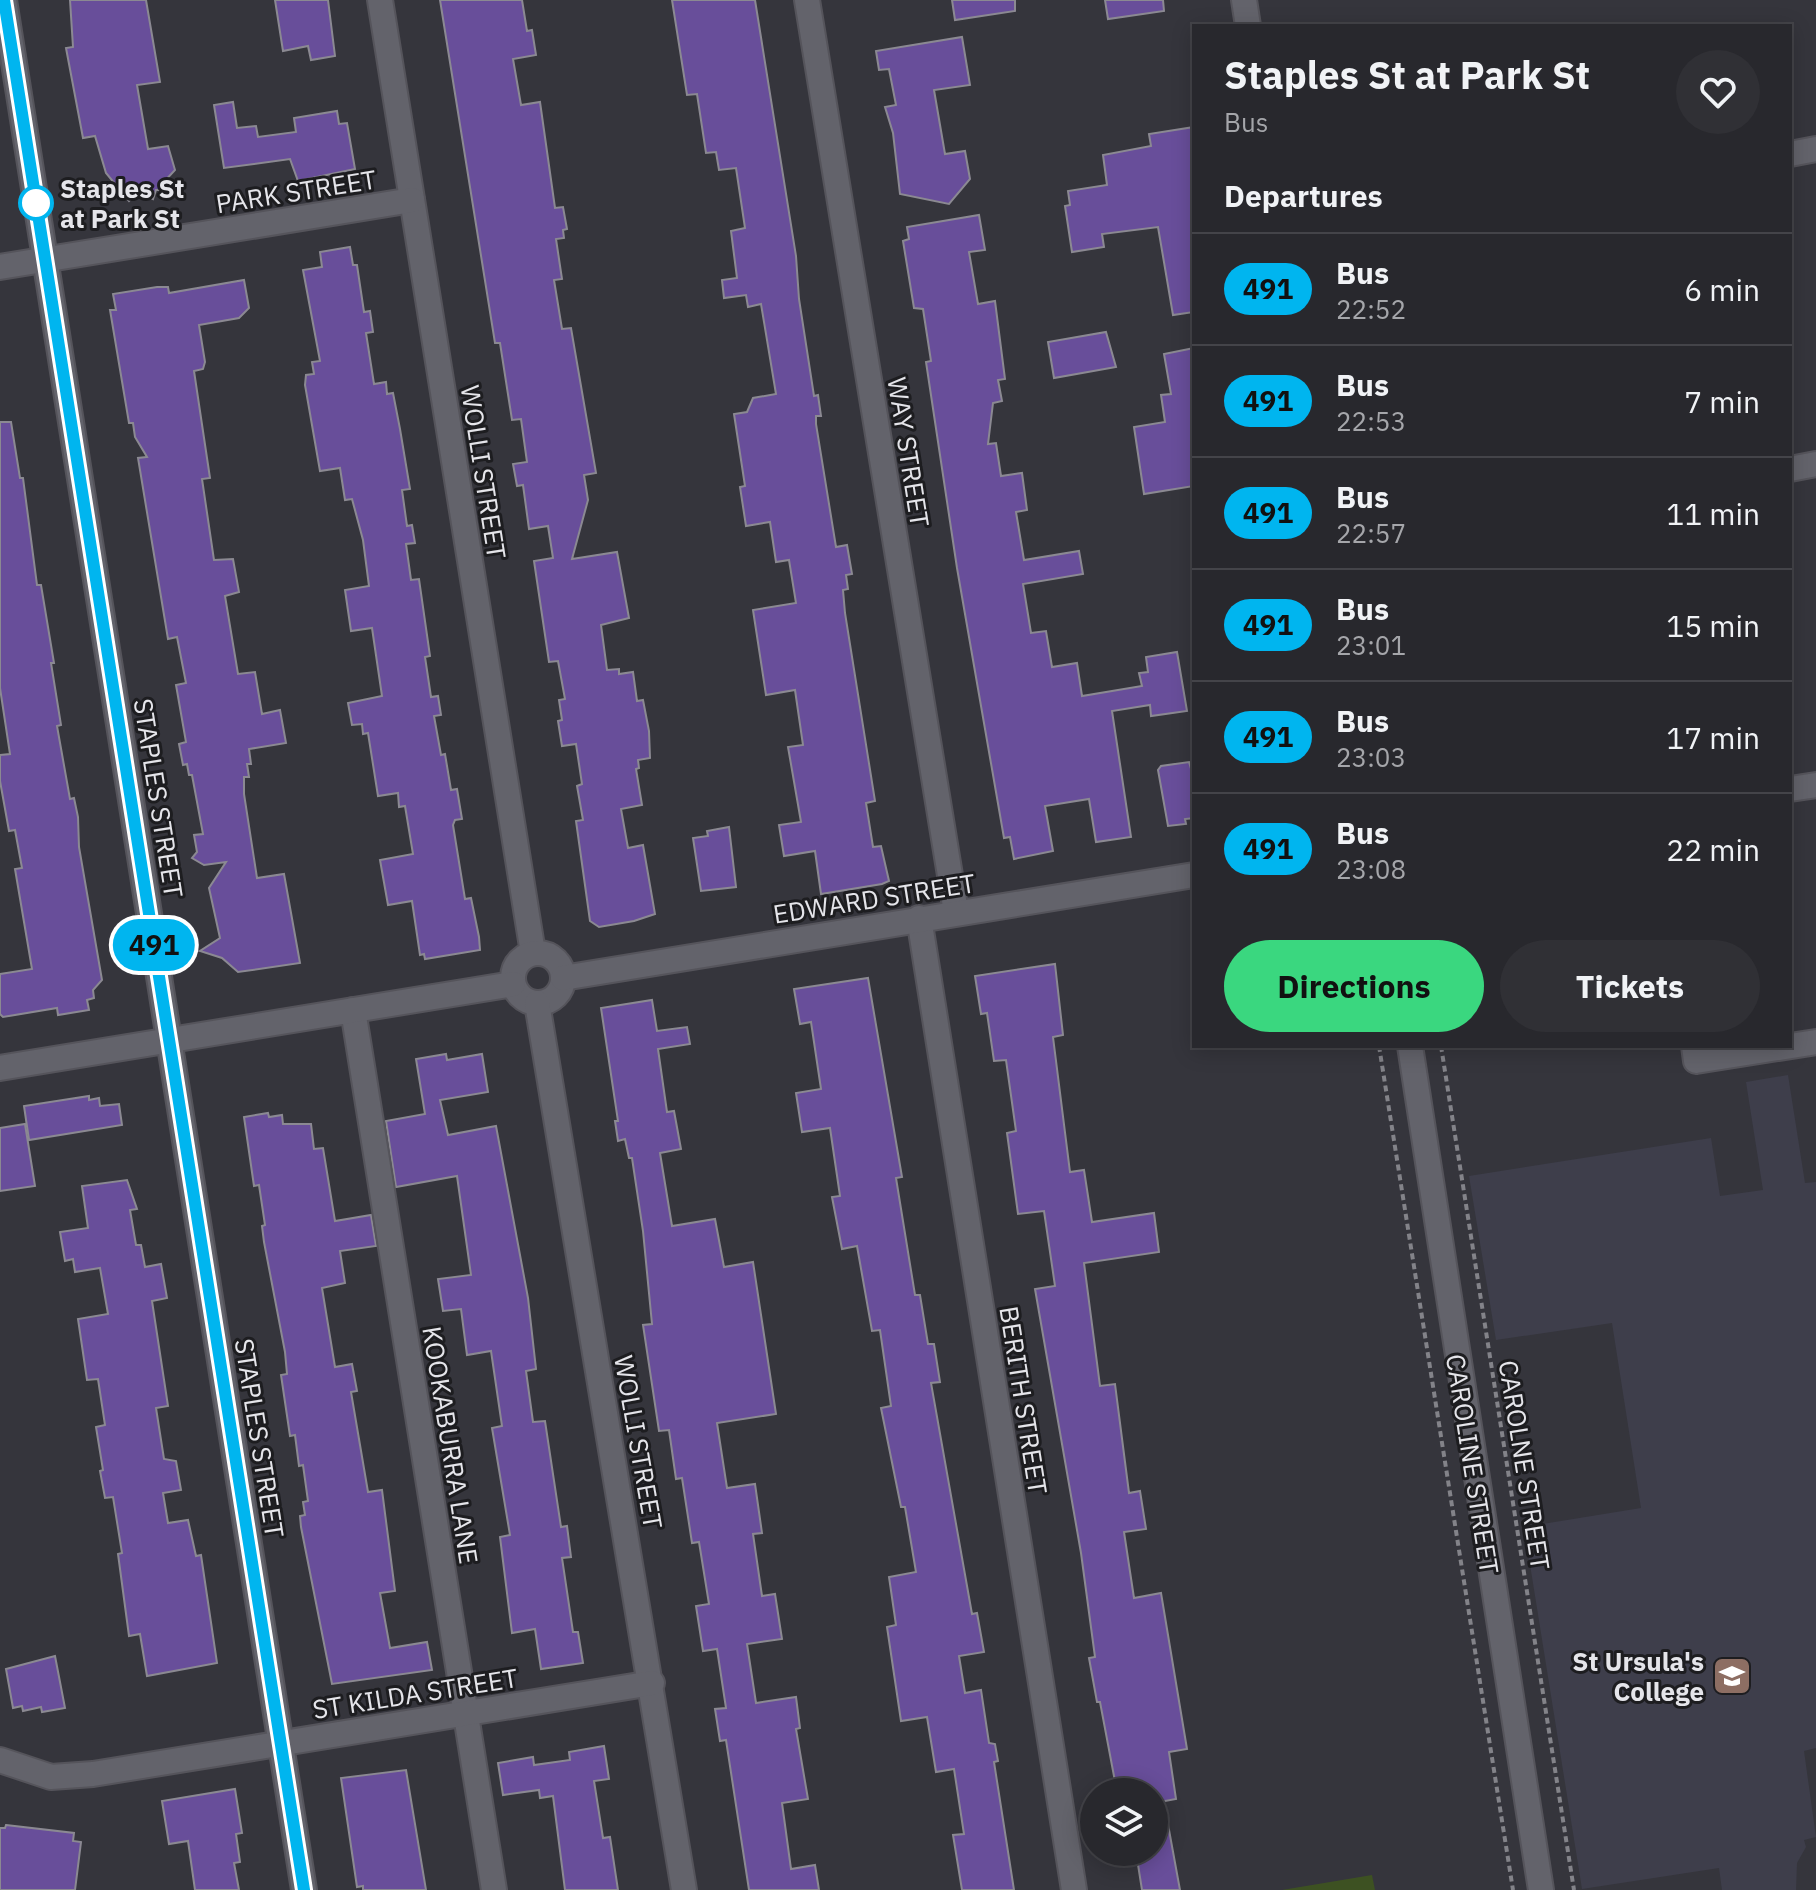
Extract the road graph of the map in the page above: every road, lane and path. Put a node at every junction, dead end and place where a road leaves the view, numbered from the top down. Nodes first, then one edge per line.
1 (4, 0) edge
2 (380, 0) edge
3 (807, 0) edge
4 (1244, 0) edge
5 (1248, 24) edge
6 (1816, 149) edge
7 (1792, 154) edge
8 (412, 200) junction
9 (45, 259) junction
10 (0, 267) edge
11 (1816, 464) edge
12 (1792, 469) edge
13 (1816, 785) edge
14 (1792, 789) edge
15 (1192, 875) edge
16 (956, 912) junction
17 (919, 918) junction
18 (533, 953) junction
19 (563, 978) junction
20 (513, 984) junction
21 (537, 1003) junction
22 (353, 1010) junction
23 (169, 1040) junction
24 (1816, 1042) edge
25 (1792, 1046) edge
26 (1379, 1048) edge
27 (1410, 1048) edge
28 (1441, 1048) edge
29 (1694, 1048) edge
30 (1778, 1048) edge
31 (0, 1068) edge
32 (652, 1683) junction
33 (466, 1715) junction
34 (280, 1742) junction
35 (0, 1760) edge
36 (304, 1890) edge
37 (494, 1890) edge
38 (684, 1890) edge
39 (1074, 1890) edge
40 (1513, 1890) edge
41 (1541, 1890) edge
42 (1574, 1890) edge

1 - 9 street, STAPLES STREET
2 - 8 street, WOLLI STREET
3 - 16 street, WAY STREET
4 - 5 street
6 - 7 street
8 - 9 street, PARK STREET
8 - 18 street, WOLLI STREET
9 - 10 street, PARK STREET
9 - 23 street, STAPLES STREET
11 - 12 street
13 - 14 street
15 - 16 street, EDWARD STREET
16 - 17 street, EDWARD STREET
17 - 19 street, EDWARD STREET
17 - 39 street, BERITH STREET
18 - 19 street
18 - 20 street
19 - 21 street
20 - 21 street
20 - 22 street
21 - 32 street, WOLLI STREET
22 - 23 street
22 - 33 street, KOOKABURRA LANE
23 - 31 street
23 - 34 street, STAPLES STREET
24 - 25 street
26 - 40 path, CAROLINE STREET
27 - 41 street, CAROLINE STREET
28 - 42 path, CAROLNE STREET
29 - 30 street
32 - 33 street, ST KILDA STREET
32 - 38 street, WOLLI STREET
33 - 34 street, ST KILDA STREET
33 - 37 street, KOOKABURRA LANE
34 - 35 street, ST KILDA STREET
34 - 36 street, STAPLES STREET

